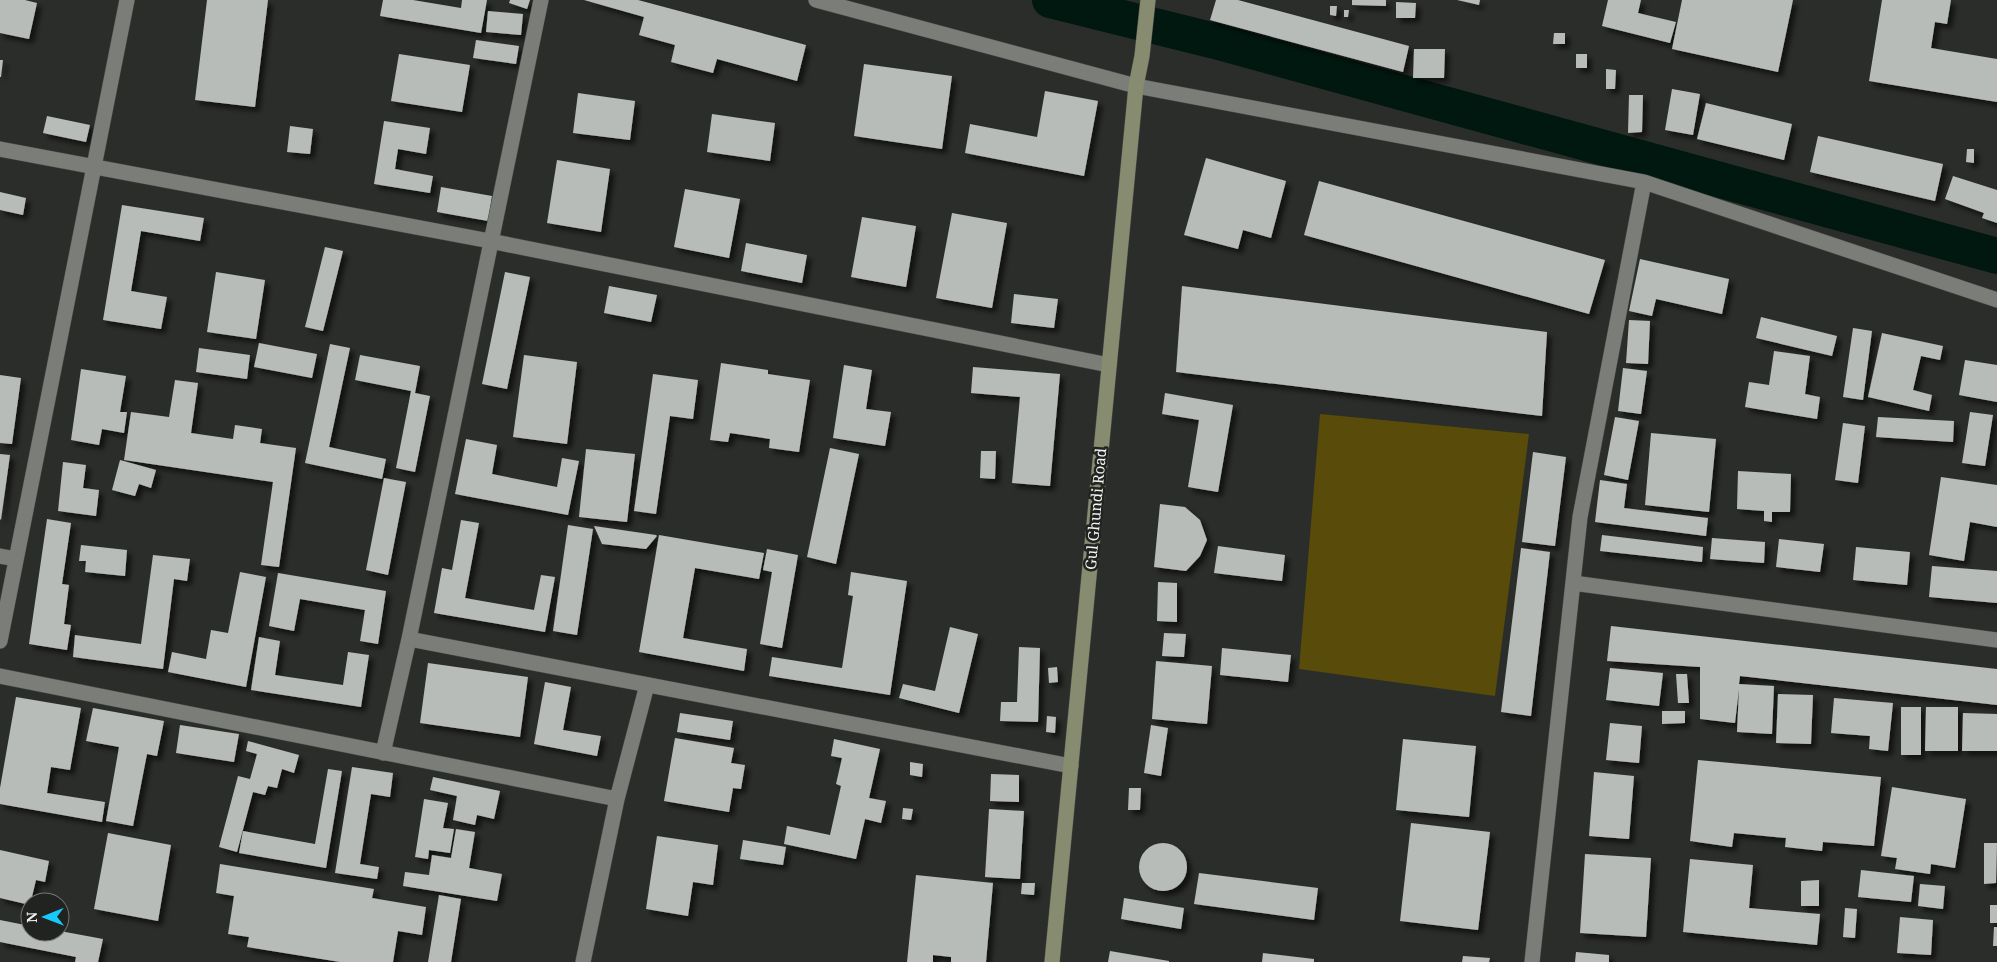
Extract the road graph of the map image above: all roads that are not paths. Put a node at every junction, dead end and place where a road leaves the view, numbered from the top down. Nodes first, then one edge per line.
1 (127, 0) edge
2 (541, 0) edge
3 (816, 0) edge
4 (1147, 6) edge
5 (1136, 86) junction
6 (0, 149) edge
7 (96, 167) junction
8 (1644, 182) junction
9 (490, 241) junction
10 (1997, 300) edge
11 (1109, 365) junction
12 (0, 556) edge
13 (16, 559) junction
14 (1573, 582) junction
15 (410, 638) junction
16 (1997, 640) edge
17 (0, 641) edge
18 (0, 676) edge
19 (647, 685) junction
20 (382, 753) junction
21 (1071, 766) junction
22 (617, 799) junction
23 (583, 962) edge
24 (1052, 962) edge
25 (1532, 962) edge

1 - 7 street
2 - 9 street
3 - 5 street
4 - 5 main road, Gul Ghundi Road
5 - 8 street
5 - 11 main road, Gul Ghundi Road
6 - 7 street
7 - 9 street
7 - 13 street
8 - 10 street
8 - 14 street
9 - 11 street
9 - 15 street
11 - 21 main road, Gul Ghundi Road
12 - 13 street
13 - 17 street
14 - 16 street
14 - 25 street
15 - 19 street
15 - 20 street
18 - 20 street
19 - 21 street
19 - 22 street
20 - 22 street
21 - 24 main road, Gul Ghundi Road
22 - 23 street

